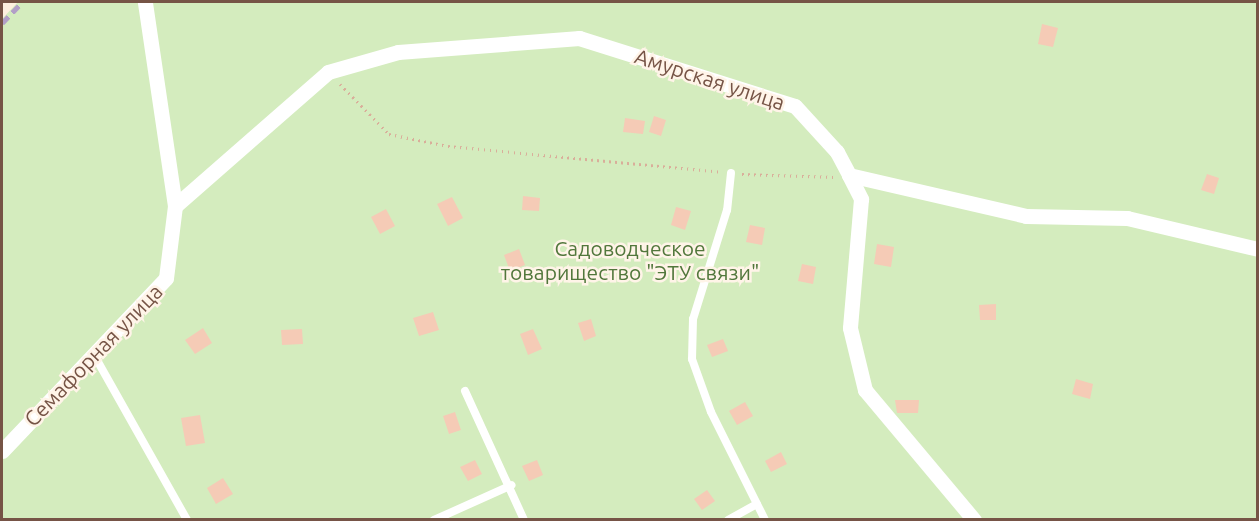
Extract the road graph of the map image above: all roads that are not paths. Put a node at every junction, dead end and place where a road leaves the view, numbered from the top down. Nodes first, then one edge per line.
1 (145, 2) edge
2 (731, 173) road end
3 (849, 175) junction
4 (175, 206) junction
5 (1257, 249) edge
6 (93, 353) junction
7 (465, 391) dead end
8 (2, 452) edge
9 (512, 485) junction
10 (757, 504) junction
11 (187, 519) edge
12 (434, 519) edge
13 (524, 519) edge
14 (728, 519) edge
15 (765, 519) edge
16 (974, 519) edge

1 - 4 street, Семафорная улица
2 - 10 lane
3 - 4 street, Амурская улица
3 - 5 street
3 - 16 street, Амурская улица
4 - 6 street, Семафорная улица
6 - 8 street, Семафорная улица
6 - 11 lane
7 - 9 lane
9 - 12 lane
9 - 13 lane
10 - 14 lane
10 - 15 lane

